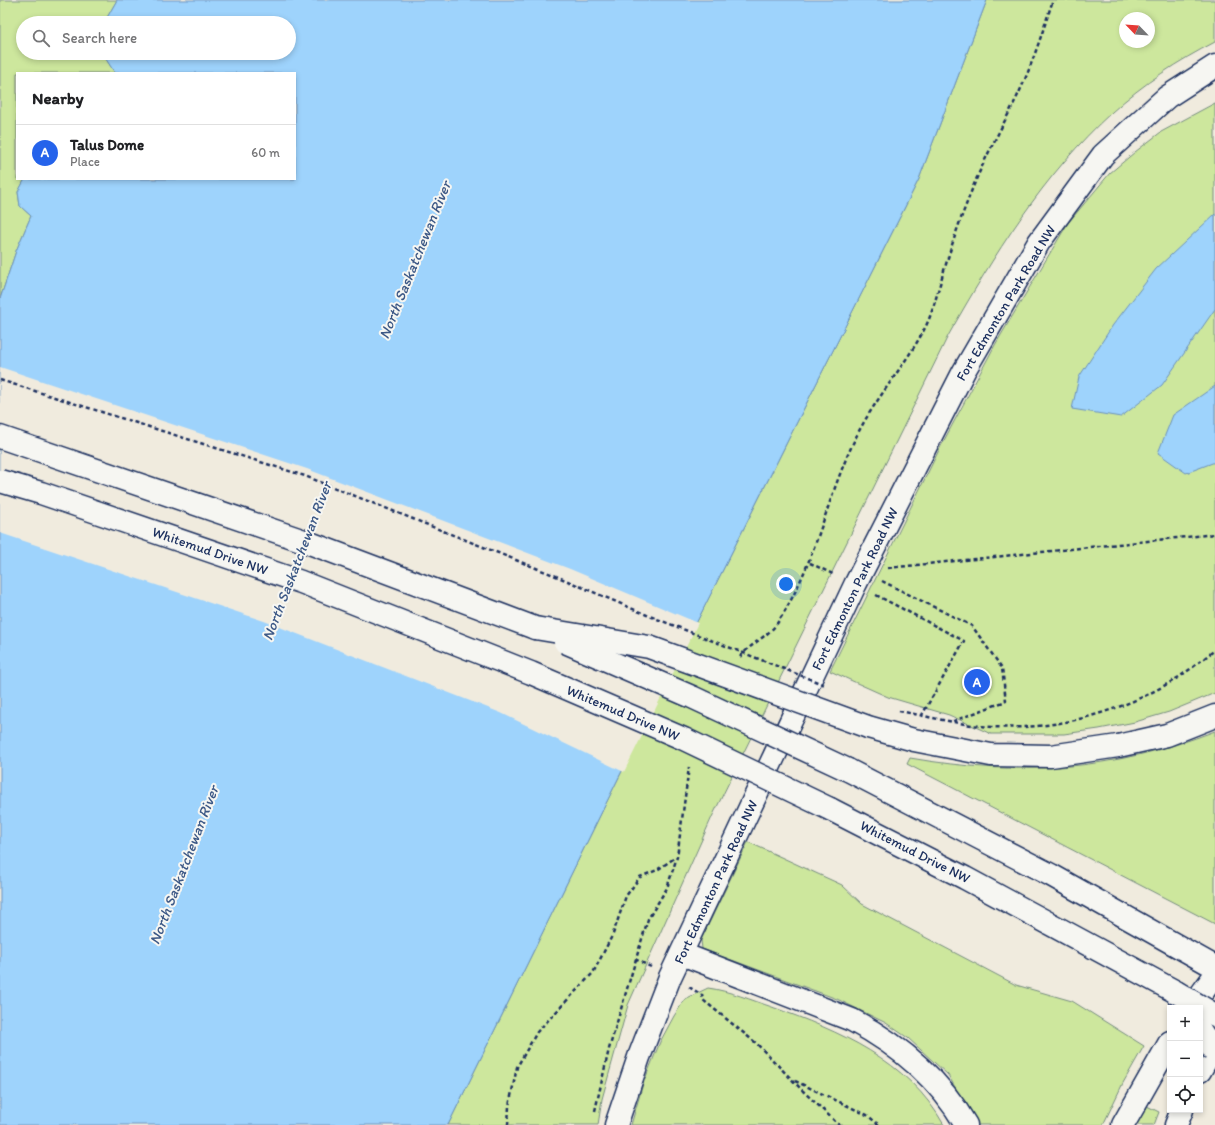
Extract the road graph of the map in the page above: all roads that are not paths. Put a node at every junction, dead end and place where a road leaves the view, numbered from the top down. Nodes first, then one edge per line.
1 (1215, 66) edge
2 (1215, 81) edge
3 (1167, 97) junction
4 (0, 437) edge
5 (0, 481) edge
6 (535, 628) junction
7 (1215, 716) edge
8 (682, 954) junction
9 (1215, 967) edge
10 (1215, 976) edge
11 (1181, 1000) edge
12 (1194, 1005) edge
13 (1215, 1015) edge
14 (1203, 1035) edge
15 (1215, 1044) edge
16 (1167, 1047) edge
17 (1215, 1053) edge
18 (1203, 1066) edge
19 (1181, 1113) edge
20 (616, 1125) edge
21 (966, 1125) edge
22 (1123, 1125) edge
23 (1176, 1125) edge

1 - 3 main road, Fort Edmonton Park Road NW
2 - 3 main road, Fort Edmonton Park Road NW
3 - 8 main road, Fort Edmonton Park Road NW
4 - 6 main road
5 - 11 main road, Whitemud Drive NW, bridge
6 - 7 main road, bridge
6 - 9 main road, bridge
8 - 20 main road, Fort Edmonton Park Road NW
8 - 21 main road
10 - 12 main road
11 - 13 main road, Whitemud Drive NW, bridge
14 - 17 main road, bridge
15 - 18 main road
16 - 22 main road
19 - 23 main road

